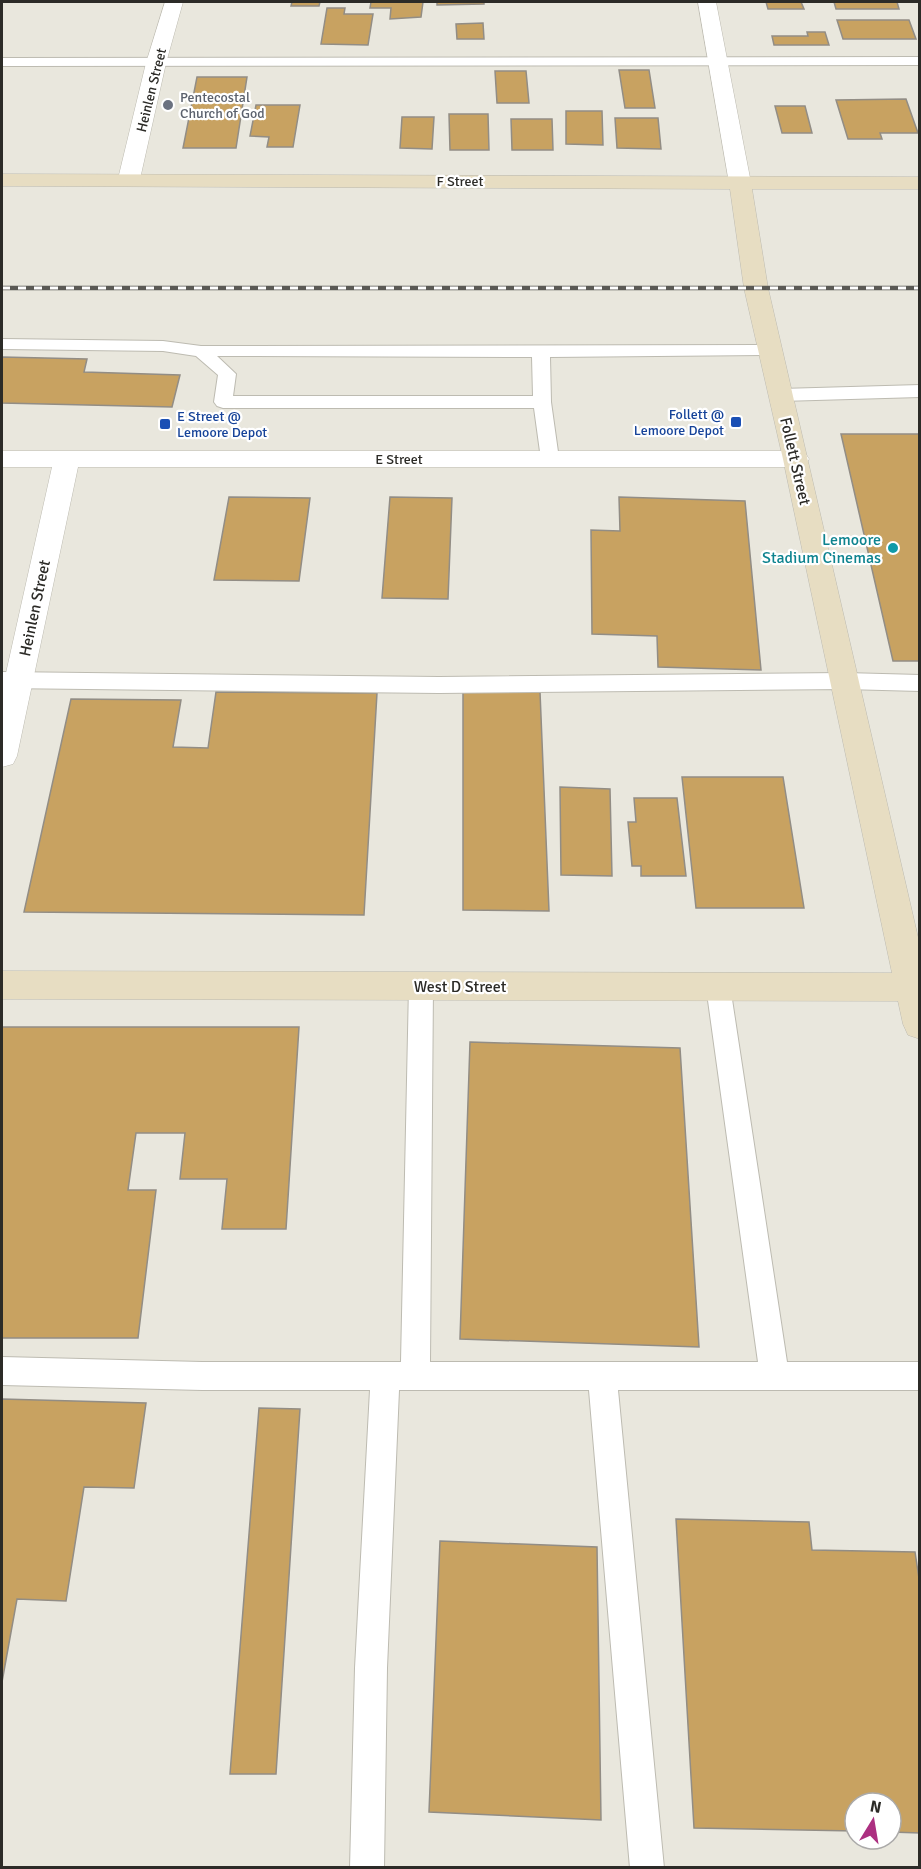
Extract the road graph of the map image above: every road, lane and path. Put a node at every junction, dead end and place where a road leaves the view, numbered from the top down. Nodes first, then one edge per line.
1 (174, 2) edge
2 (707, 2) edge
3 (718, 61) junction
4 (920, 61) edge
5 (2, 62) edge
6 (156, 63) junction
7 (129, 179) junction
8 (2, 180) edge
9 (740, 183) junction
10 (920, 183) edge
11 (2, 344) edge
12 (770, 350) junction
13 (201, 351) junction
14 (541, 352) junction
15 (920, 391) edge
16 (781, 395) junction
17 (542, 402) junction
18 (2, 459) edge
19 (67, 459) junction
20 (550, 459) junction
21 (796, 459) junction
22 (10, 680) edge
23 (845, 681) junction
24 (920, 683) edge
25 (2, 756) edge
26 (2, 985) edge
27 (421, 986) junction
28 (718, 986) junction
29 (916, 987) edge
30 (920, 1024) edge
31 (2, 1371) edge
32 (774, 1374) junction
33 (400, 1375) junction
34 (602, 1375) junction
35 (920, 1376) edge
36 (367, 1868) edge
37 (646, 1868) edge

1 - 6 street, Heinlen Street
2 - 3 street, Follett Street
3 - 4 lane
3 - 6 lane
3 - 9 street, Follett Street
5 - 6 lane
6 - 7 street, Heinlen Street
7 - 8 street, F Street
7 - 9 street, F Street
9 - 10 street, F Street
9 - 12 street, Follett Street
11 - 13 lane
12 - 14 lane
12 - 16 street, Follett Street
13 - 14 lane
13 - 17 lane
14 - 17 lane
15 - 16 lane
16 - 21 street, Follett Street
17 - 20 lane
18 - 19 street, E Street
19 - 20 street, E Street
19 - 22 street, Heinlen Street
20 - 21 street, E Street
21 - 23 street, Follett Street
22 - 23 lane
22 - 25 street, Heinlen Street
23 - 24 lane
23 - 29 street, Follett Street
26 - 27 street, West D Street
27 - 28 street, West D Street
27 - 33 lane
28 - 29 street, West D Street
28 - 32 lane
29 - 30 street, Follett Street
31 - 33 lane
32 - 34 lane
32 - 35 lane
33 - 34 lane
33 - 36 lane
34 - 37 lane

